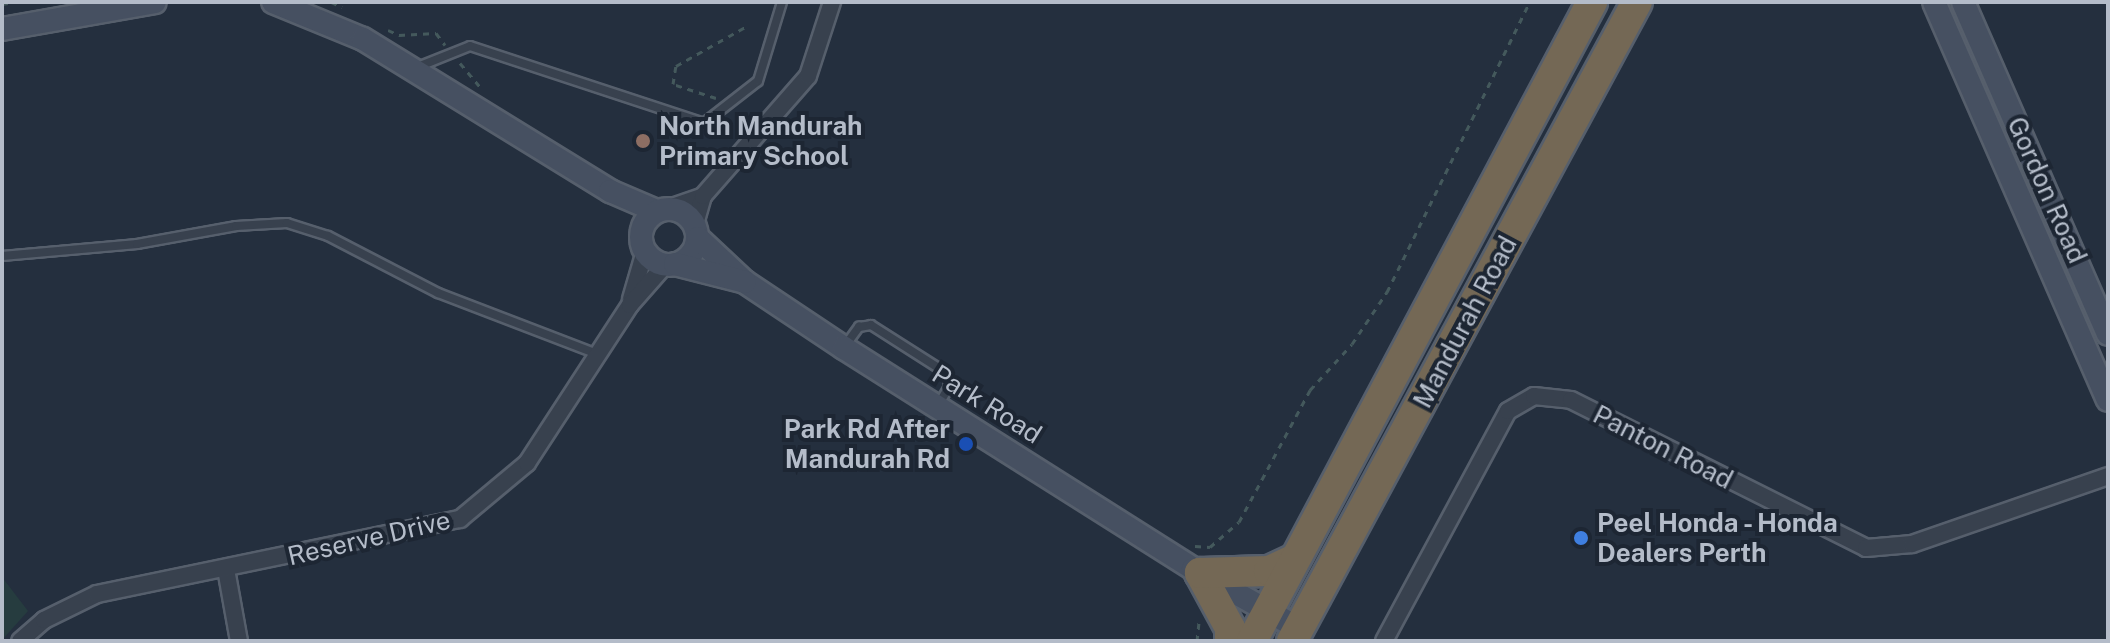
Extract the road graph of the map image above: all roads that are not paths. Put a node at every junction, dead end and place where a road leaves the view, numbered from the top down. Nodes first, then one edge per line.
1 (155, 2) edge
2 (273, 2) edge
3 (782, 2) edge
4 (832, 2) edge
5 (1592, 2) edge
6 (1637, 2) edge
7 (1934, 2) edge
8 (1963, 2) edge
9 (1974, 28) junction
10 (2, 29) edge
11 (1950, 40) junction
12 (414, 68) junction
13 (2021, 136) junction
14 (1997, 146) junction
15 (610, 191) junction
16 (703, 196) junction
17 (663, 210) junction
18 (696, 231) junction
19 (643, 246) junction
20 (2, 256) edge
21 (670, 265) junction
22 (745, 282) junction
23 (630, 305) junction
24 (2108, 334) edge
25 (844, 348) junction
26 (597, 354) junction
27 (2108, 400) edge
28 (937, 406) junction
29 (2108, 476) edge
30 (1295, 559) junction
31 (226, 569) junction
32 (1196, 571) junction
33 (1260, 627) edge
34 (1292, 637) edge
35 (20, 641) edge
36 (239, 641) edge
37 (1230, 641) edge
38 (1384, 641) edge

1 - 10 street
2 - 12 street
3 - 12 lane
4 - 16 street
5 - 30 highway, Mandurah Road
6 - 34 highway, Mandurah Road
7 - 11 street, Gordon Road
8 - 9 street, Gordon Road
9 - 11 street
9 - 13 street, Gordon Road
11 - 14 street, Gordon Road
12 - 15 street
13 - 14 street
13 - 24 street, Gordon Road
14 - 27 street, Gordon Road
15 - 17 street
15 - 19 street
16 - 17 street
16 - 18 street
17 - 18 street
17 - 19 street
18 - 21 street
18 - 22 street, Park Road
19 - 21 street
19 - 23 street, Reserve Drive
20 - 26 lane
21 - 22 street, Park Road
21 - 23 street, Reserve Drive
22 - 25 street, Park Road
23 - 26 street, Reserve Drive
25 - 28 street, Park Road
25 - 28 lane
26 - 31 street, Reserve Drive
28 - 32 street, Park Road
29 - 38 street, Panton Road
30 - 32 highway
30 - 33 highway, Mandurah Road
31 - 35 street, Reserve Drive
31 - 36 street
32 - 33 street, Park Road
32 - 37 highway
33 - 34 street, Park Road

